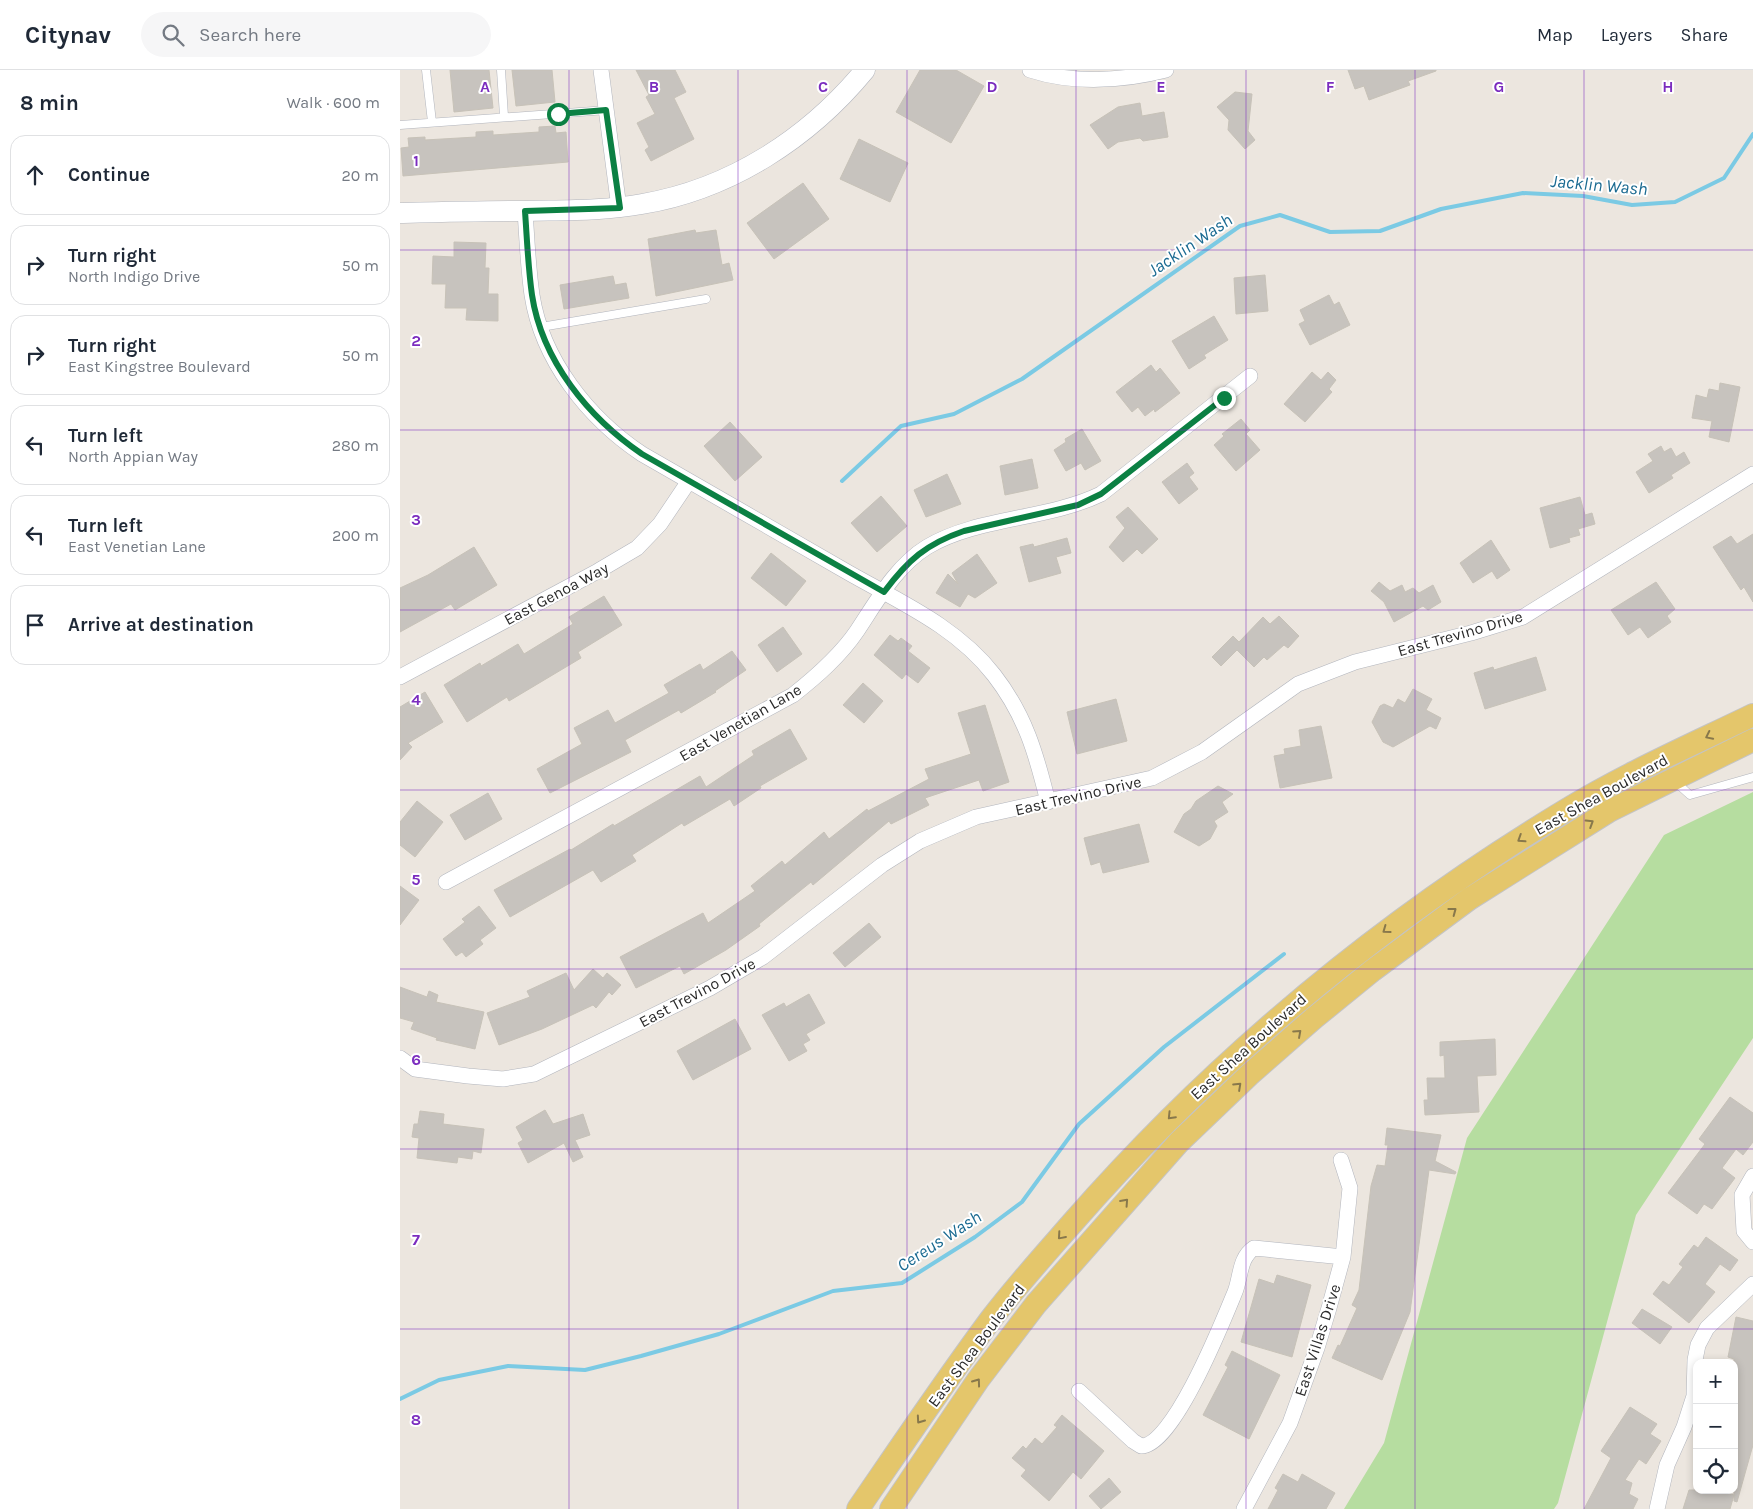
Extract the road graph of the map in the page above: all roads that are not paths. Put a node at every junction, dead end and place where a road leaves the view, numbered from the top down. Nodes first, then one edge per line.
1 (426, 70) edge
2 (501, 70) edge
3 (601, 70) edge
4 (865, 70) edge
5 (1030, 70) edge
6 (1166, 70) edge
7 (606, 110) junction
8 (504, 116) junction
9 (432, 122) junction
10 (400, 125) edge
11 (620, 208) junction
12 (525, 211) junction
13 (400, 213) edge
14 (706, 299) dead end
15 (541, 327) junction
16 (1250, 376) dead end
17 (1753, 474) edge
18 (689, 481) junction
19 (884, 592) junction
20 (400, 677) edge
21 (1753, 715) edge
22 (1753, 740) edge
23 (1677, 776) junction
24 (1753, 777) edge
25 (1048, 802) junction
26 (446, 882) dead end
27 (1245, 1047) junction
28 (400, 1058) edge
29 (1261, 1065) junction
30 (1341, 1160) dead end
31 (1753, 1176) edge
32 (1753, 1242) edge
33 (1343, 1257) junction
34 (1753, 1284) edge
35 (1078, 1391) dead end
36 (858, 1509) edge
37 (891, 1509) edge
38 (1244, 1509) edge
39 (1657, 1509) edge

1 - 9 lane
2 - 8 lane
3 - 7 street
4 - 11 street
5 - 6 street
7 - 8 lane
7 - 11 street
8 - 9 lane
9 - 10 lane
11 - 12 street
12 - 13 street
12 - 15 street
14 - 15 lane
15 - 18 street
16 - 19 street, East Venetian Lane
17 - 25 street, East Trevino Drive
18 - 19 street
18 - 20 street, East Genoa Way
19 - 25 street
19 - 26 street, East Venetian Lane
21 -> 27 main road, East Shea Boulevard
22 - 23 main road, East Shea Boulevard
23 - 24 lane
29 -> 23 main road, East Shea Boulevard
25 - 28 street, East Trevino Drive
27 - 29 main road
27 -> 36 main road, East Shea Boulevard
37 -> 29 main road, East Shea Boulevard
30 - 33 street, East Villas Drive
31 - 32 street
33 - 35 street
33 - 38 street, East Villas Drive
34 - 39 street

